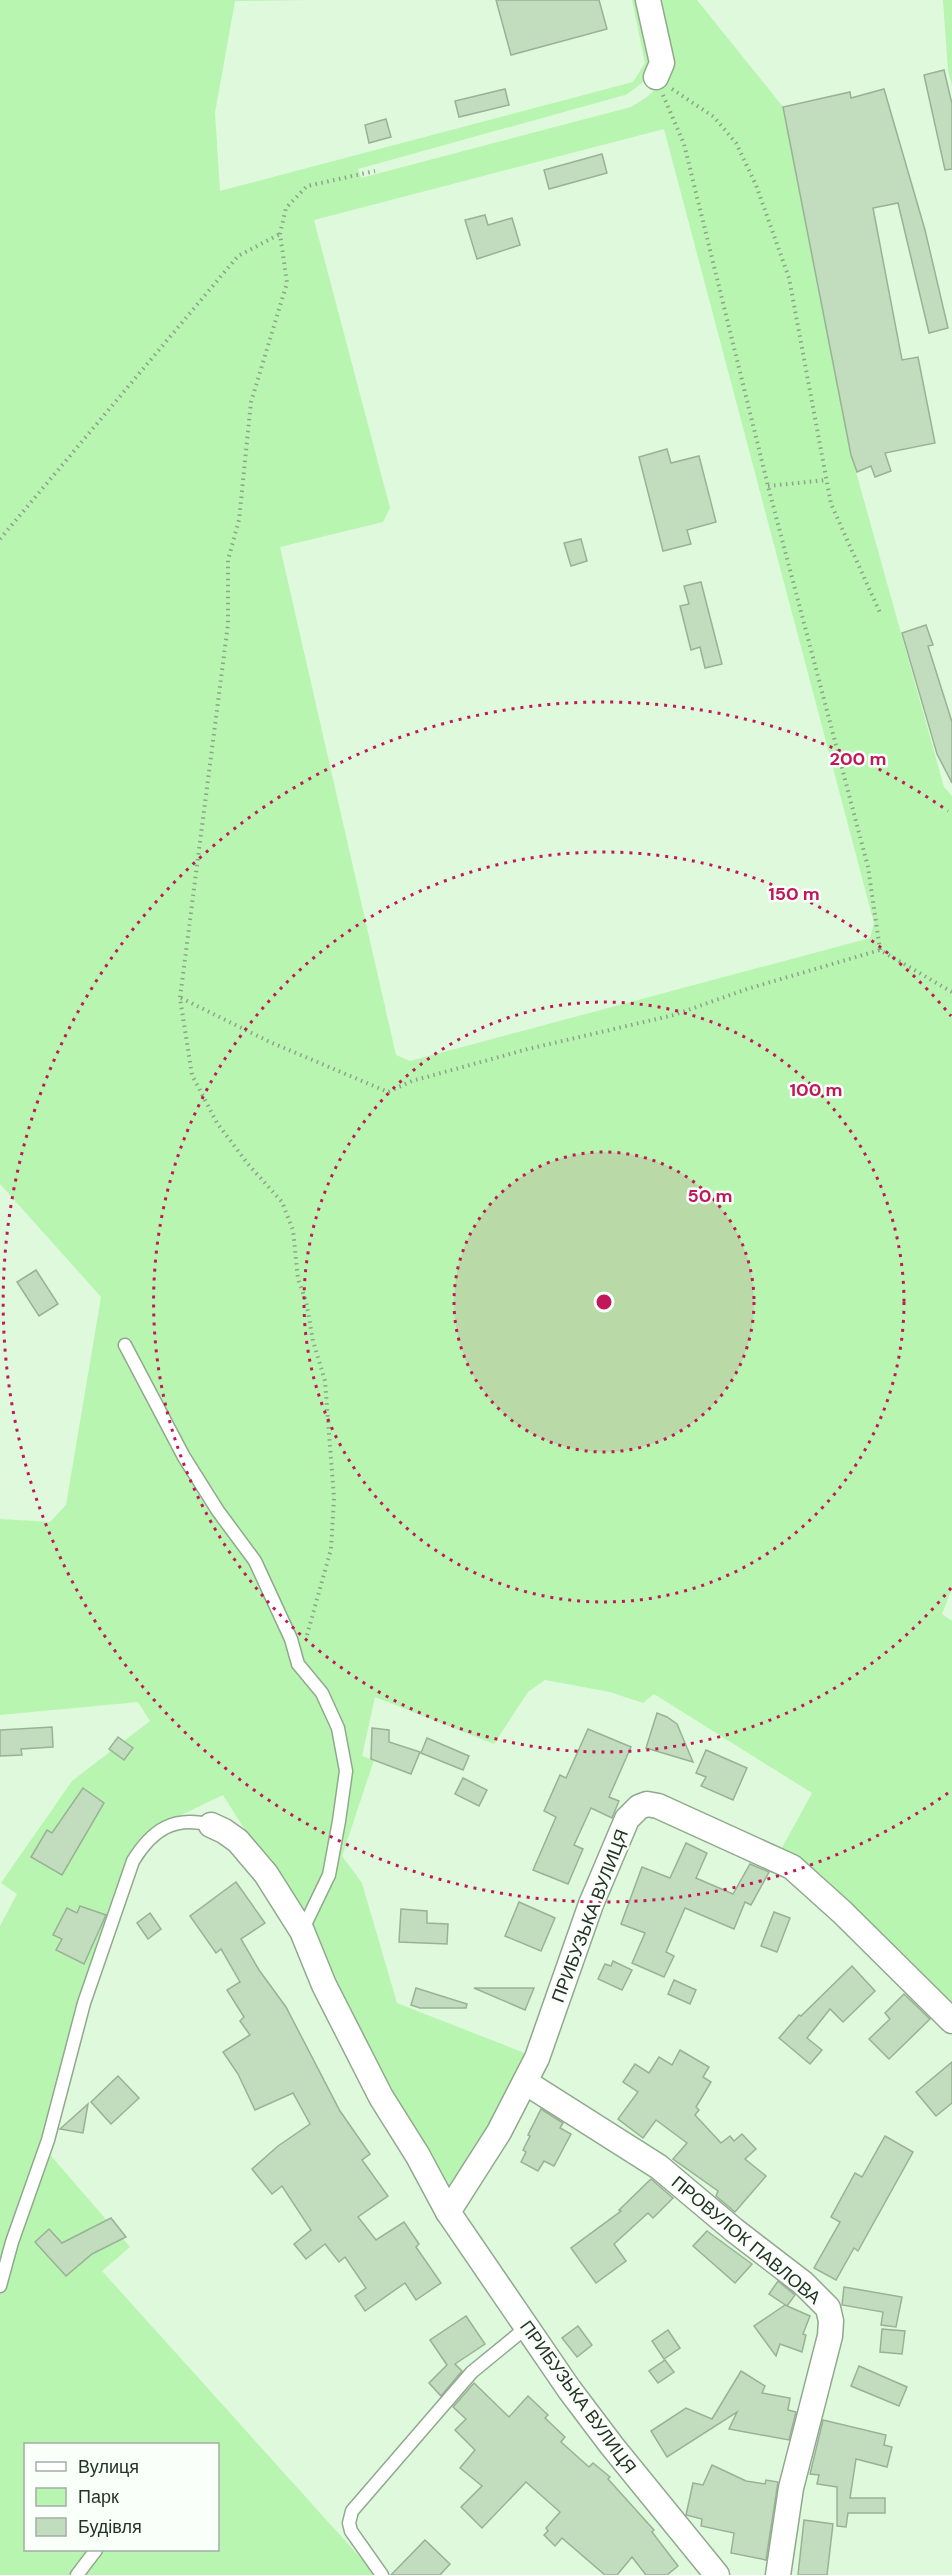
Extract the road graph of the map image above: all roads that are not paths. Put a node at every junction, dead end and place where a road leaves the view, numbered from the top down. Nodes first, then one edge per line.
1 (648, 0) edge
2 (656, 77) road end
3 (125, 1345) dead end
4 (211, 1825) joint
5 (302, 1932) junction
6 (952, 2021) edge
7 (525, 2082) junction
8 (448, 2212) junction
9 (0, 2286) edge
10 (527, 2327) junction
11 (95, 2551) edge
12 (77, 2575) edge
13 (382, 2575) edge
14 (717, 2575) edge
15 (778, 2575) edge

1 - 2 street
3 - 5 lane
4 - 5 street, ПРИБУЗЬКА ВУЛИЦЯ
4 - 9 lane
5 - 8 street, ПРИБУЗЬКА ВУЛИЦЯ
6 - 7 street, ПРИБУЗЬКА ВУЛИЦЯ
7 - 8 street, ПРИБУЗЬКА ВУЛИЦЯ
7 - 15 street, ПРОВУЛОК ПАВЛОВА
8 - 10 street, ПРИБУЗЬКА ВУЛИЦЯ
10 - 13 lane
10 - 14 street, ПРИБУЗЬКА ВУЛИЦЯ
11 - 12 lane

